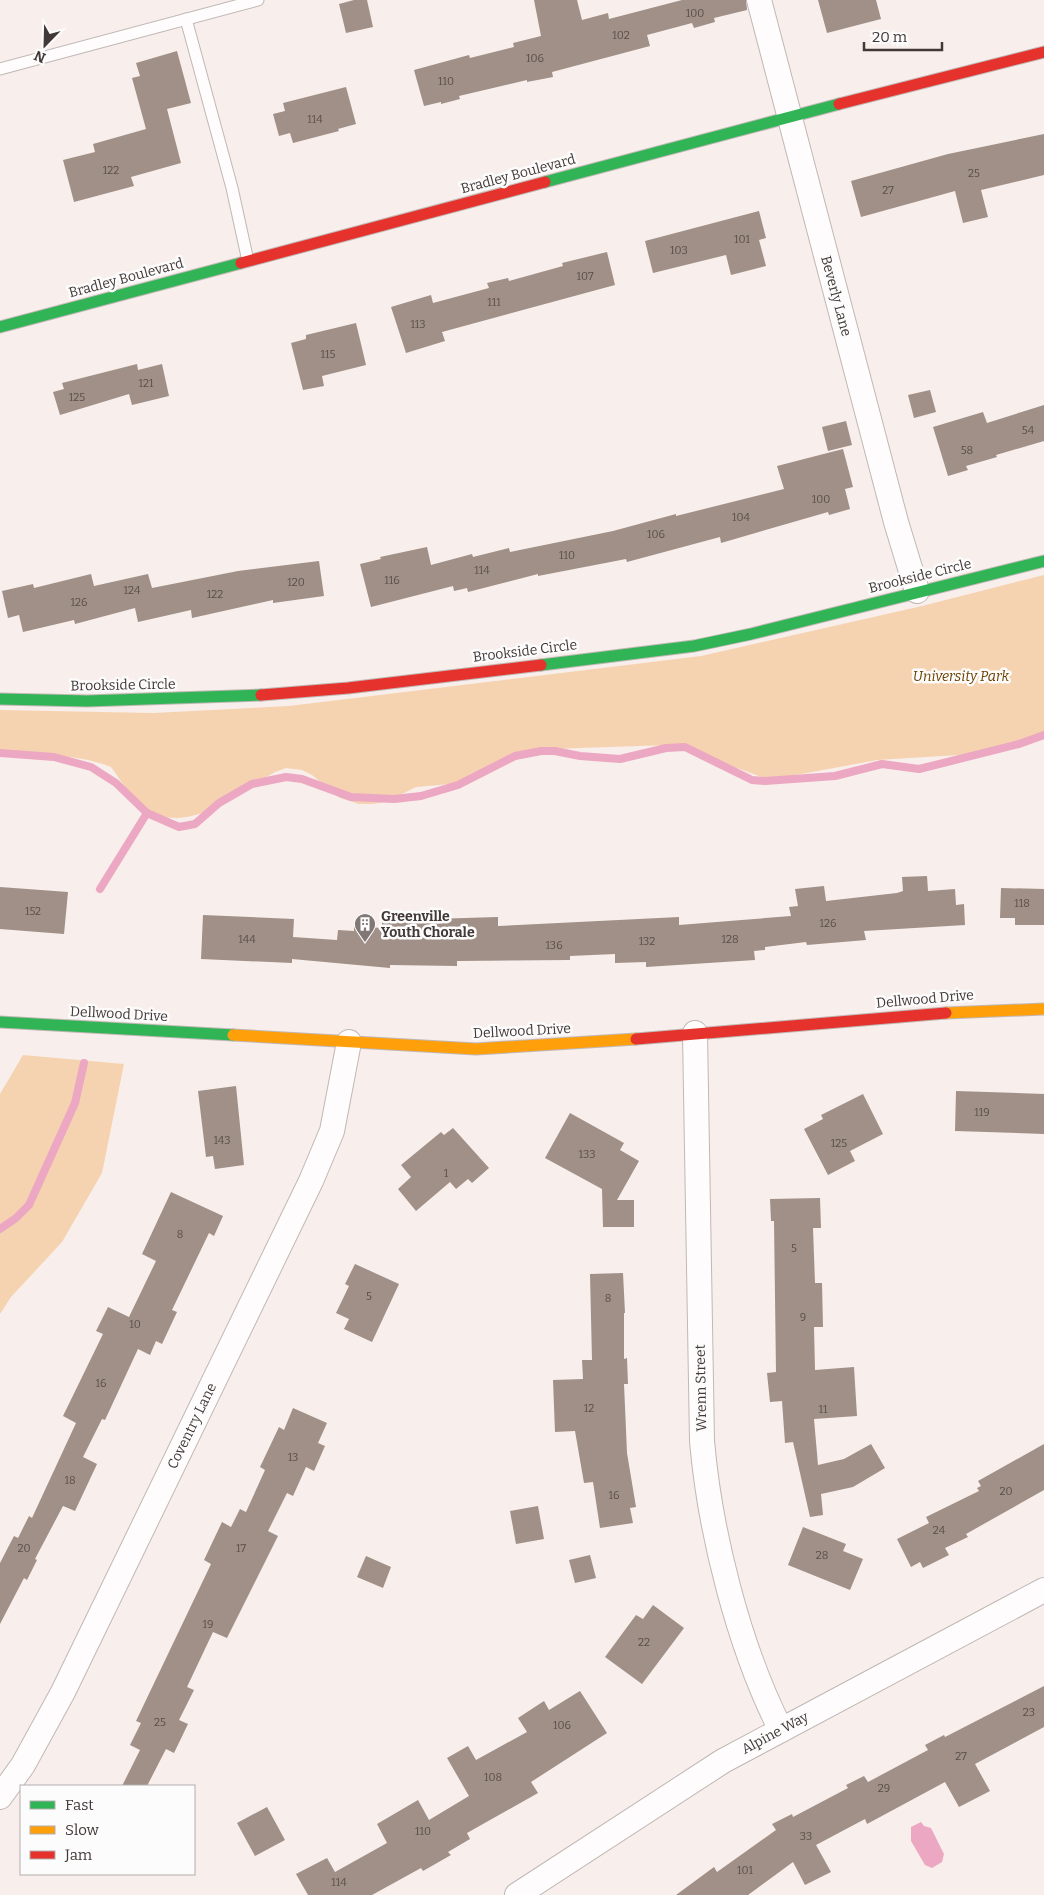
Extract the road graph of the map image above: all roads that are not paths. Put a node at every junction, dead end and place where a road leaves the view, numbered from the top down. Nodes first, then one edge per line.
1 (258, 0) edge
2 (759, 0) edge
3 (186, 19) junction
4 (1044, 52) edge
5 (0, 69) edge
6 (789, 118) junction
7 (248, 262) junction
8 (0, 327) edge
9 (1044, 560) edge
10 (918, 592) junction
11 (0, 699) edge
12 (1044, 1008) edge
13 (0, 1022) edge
14 (695, 1033) junction
15 (349, 1042) junction
16 (1044, 1590) edge
17 (781, 1730) junction
18 (0, 1796) edge
19 (517, 1895) edge

1 - 3 lane
2 - 6 street, Beverly Lane
3 - 5 lane
3 - 7 lane
4 - 6 street, Bradley Boulevard
6 - 7 street, Bradley Boulevard
6 - 10 street, Beverly Lane
7 - 8 street, Bradley Boulevard
9 - 10 street, Brookside Circle
10 - 11 street, Brookside Circle
12 - 14 street, Dellwood Drive
13 - 15 street, Dellwood Drive
14 - 15 street, Dellwood Drive
14 - 17 street, Wrenn Street
15 - 18 street, Coventry Lane
16 - 17 street, Alpine Way
17 - 19 street, Alpine Way

